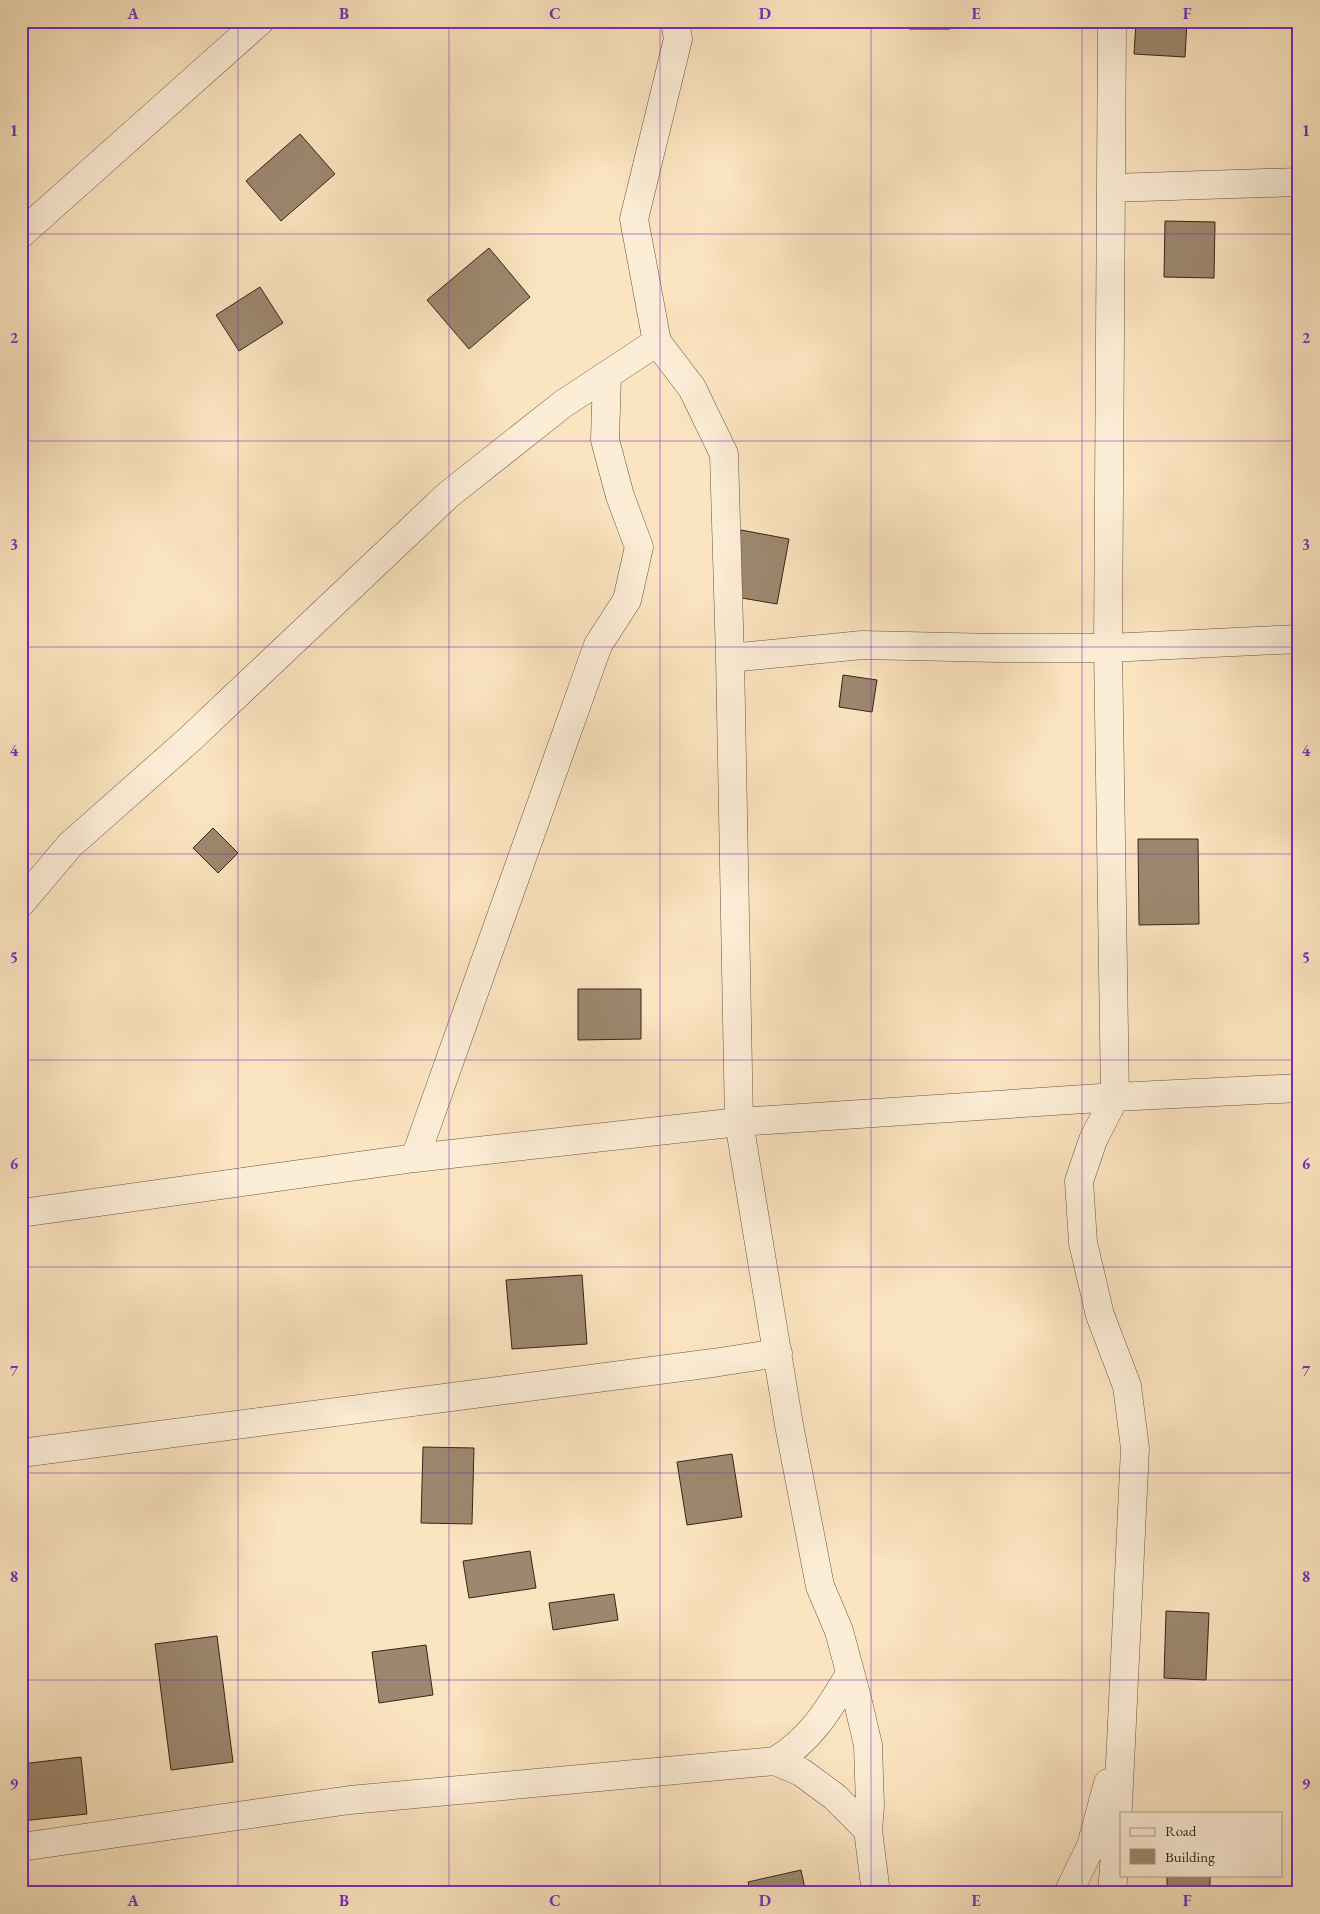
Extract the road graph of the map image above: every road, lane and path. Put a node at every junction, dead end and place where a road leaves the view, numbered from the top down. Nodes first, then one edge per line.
1 (260, 21) edge
2 (675, 21) edge
3 (1112, 21) edge
4 (1299, 182) edge
5 (1111, 188) junction
6 (21, 234) edge
7 (657, 342) junction
8 (607, 375) junction
9 (1299, 639) edge
10 (1108, 648) junction
11 (730, 658) junction
12 (21, 903) edge
13 (1299, 1088) edge
14 (1115, 1097) junction
15 (739, 1122) junction
16 (415, 1158) junction
17 (21, 1213) edge
18 (778, 1353) junction
19 (21, 1452) edge
20 (850, 1674) junction
21 (1122, 1733) junction
22 (775, 1761) junction
23 (868, 1830) junction
24 (21, 1846) edge
25 (876, 1893) edge
26 (1068, 1893) edge
27 (1112, 1893) edge

1 - 6 street
2 - 7 street
3 - 5 street
4 - 5 street
5 - 10 street
7 - 8 street
7 - 11 street
8 - 12 street
8 - 16 street
9 - 10 street
10 - 11 street
10 - 14 street
11 - 15 street
13 - 14 street
14 - 15 street
14 - 21 street
15 - 16 street
15 - 18 street
16 - 17 street
18 - 19 street
18 - 20 street
20 - 22 street
20 - 23 street
21 - 26 street
21 - 27 street
22 - 23 street
22 - 24 street
23 - 25 street

